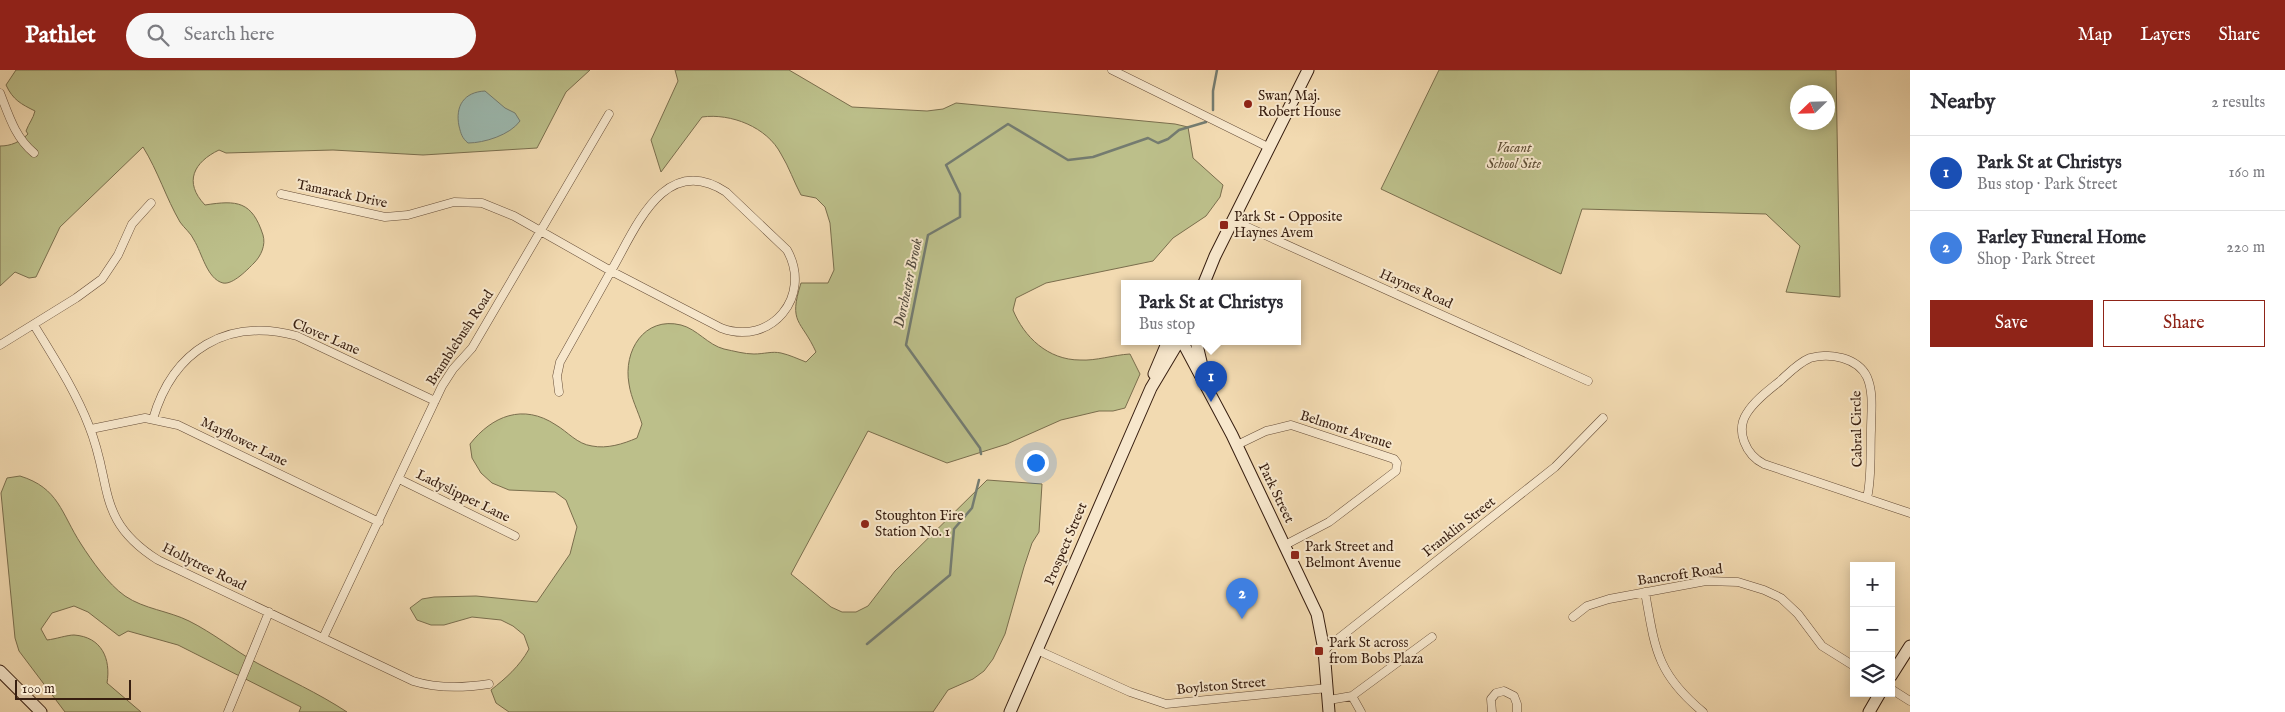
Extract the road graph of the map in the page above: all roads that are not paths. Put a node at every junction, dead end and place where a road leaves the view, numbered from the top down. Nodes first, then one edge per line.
1 (1112, 70) edge
2 (1308, 70) edge
3 (0, 94) edge
4 (609, 114) dead end
5 (1270, 148) junction
6 (34, 153) dead end
7 (281, 194) dead end
8 (151, 203) dead end
9 (1234, 221) junction
10 (540, 230) junction
11 (1210, 268) junction
12 (611, 271) junction
13 (1201, 280) edge
14 (1205, 280) edge
15 (34, 325) junction
16 (0, 345) edge
17 (1177, 345) edge
18 (1178, 345) edge
19 (1179, 345) edge
20 (1197, 345) edge
21 (1588, 381) dead end
22 (1151, 388) junction
23 (559, 392) dead end
24 (435, 402) junction
25 (1217, 404) junction
26 (153, 418) junction
27 (1604, 418) dead end
28 (90, 429) junction
29 (1237, 445) junction
30 (400, 479) junction
31 (1867, 498) junction
32 (1910, 513) edge
33 (379, 522) junction
34 (515, 536) dead end
35 (1284, 545) junction
36 (1645, 592) junction
37 (269, 612) junction
38 (1572, 617) dead end
39 (1432, 637) dead end
40 (323, 638) junction
41 (1910, 646) edge
42 (1037, 650) junction
43 (1324, 650) junction
44 (1850, 663) edge
45 (1895, 670) edge
46 (0, 671) edge
47 (489, 684) dead end
48 (1895, 692) edge
49 (1328, 694) junction
50 (1352, 696) junction
51 (1878, 697) edge
52 (1910, 701) edge
53 (41, 712) edge
54 (228, 712) edge
55 (1010, 712) edge
56 (1329, 712) edge
57 (1361, 712) edge
58 (1492, 712) edge
59 (1517, 712) edge
60 (1703, 712) edge
61 (1869, 712) edge

1 - 5 street
2 - 5 main road
3 - 6 street
4 - 10 street, Bramblebush Road
5 - 9 main road
7 - 10 street, Tamarack Drive
8 - 15 street
9 - 11 main road
9 - 21 street, Haynes Road
10 - 12 street, Tamarack Drive
10 - 24 street, Bramblebush Road
11 - 13 main road
11 - 14 main road
12 - 12 street
12 - 23 street
15 - 16 street
15 - 28 street, Hollytree Road
17 - 22 main road, Prospect Street
18 - 22 main road, Prospect Street
19 - 25 main road, Park Street
20 - 25 main road, Park Street
22 - 42 main road, Prospect Street
24 - 26 street, Clover Lane
24 - 30 street, Bramblebush Road
25 - 29 main road, Park Street
26 - 28 street, Mayflower Lane
26 - 33 street, Mayflower Lane
27 - 43 street, Franklin Street
28 - 37 street, Hollytree Road
29 - 35 main road, Park Street
29 - 35 street, Belmont Avenue
30 - 33 street, Bramblebush Road
30 - 34 street, Ladyslipper Lane
31 - 31 street, Cabral Circle
31 - 32 street, Cabral Circle
33 - 40 street, Bramblebush Road
35 - 43 main road, Park Street
36 - 38 street, Bancroft Road
36 - 44 street, Bancroft Road
36 - 60 street
37 - 40 street, Hollytree Road
37 - 54 street
39 - 50 street
40 - 47 street, Hollytree Road
41 - 45 main road
42 - 49 street, Boylston Street
42 - 55 main road, Prospect Street
43 - 49 main road, Park Street
46 - 53 main road
48 - 52 street
49 - 50 street, Boylston Street
49 - 56 main road, Park Street
50 - 57 street
51 - 61 main road
58 - 59 street

